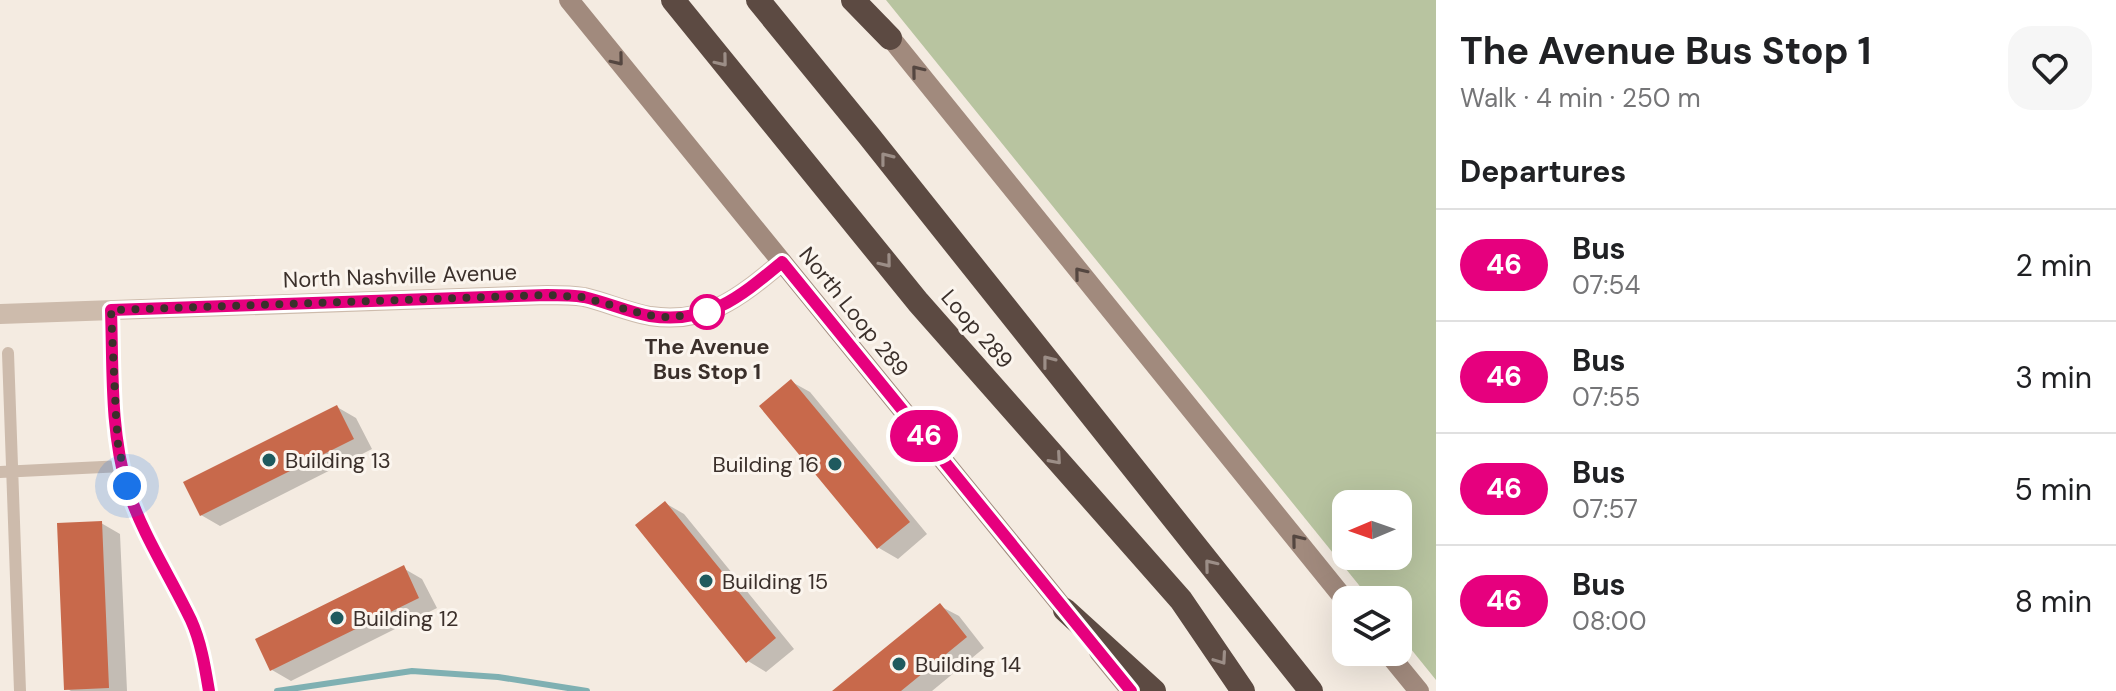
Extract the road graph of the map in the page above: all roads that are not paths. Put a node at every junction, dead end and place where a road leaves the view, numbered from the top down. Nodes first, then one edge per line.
1 (569, 0) edge
2 (673, 0) edge
3 (758, 0) edge
4 (853, 0) edge
5 (860, 0) edge
6 (890, 38) junction
7 (782, 262) junction
8 (111, 310) junction
9 (0, 314) edge
10 (8, 353) dead end
11 (123, 466) junction
12 (6, 472) edge
13 (1334, 586) edge
14 (1065, 610) junction
15 (1398, 666) edge
16 (20, 691) edge
17 (209, 691) edge
18 (1131, 691) edge
19 (1154, 691) edge
20 (1243, 691) edge
21 (1311, 691) edge
22 (1419, 691) edge

1 -> 7 main road, North Loop 289
2 -> 20 highway, Loop 289
21 -> 3 highway, Loop 289
4 - 6 highway
5 - 6 main road
13 -> 6 main road
7 - 8 street, North Nashville Avenue
7 - 14 main road, North Loop 289
8 - 9 street, North Nashville Avenue
8 - 11 lane
10 - 12 lane
11 - 12 lane
11 - 17 lane
12 - 16 lane
14 - 18 main road, North Loop 289
14 - 19 highway
15 - 22 main road

